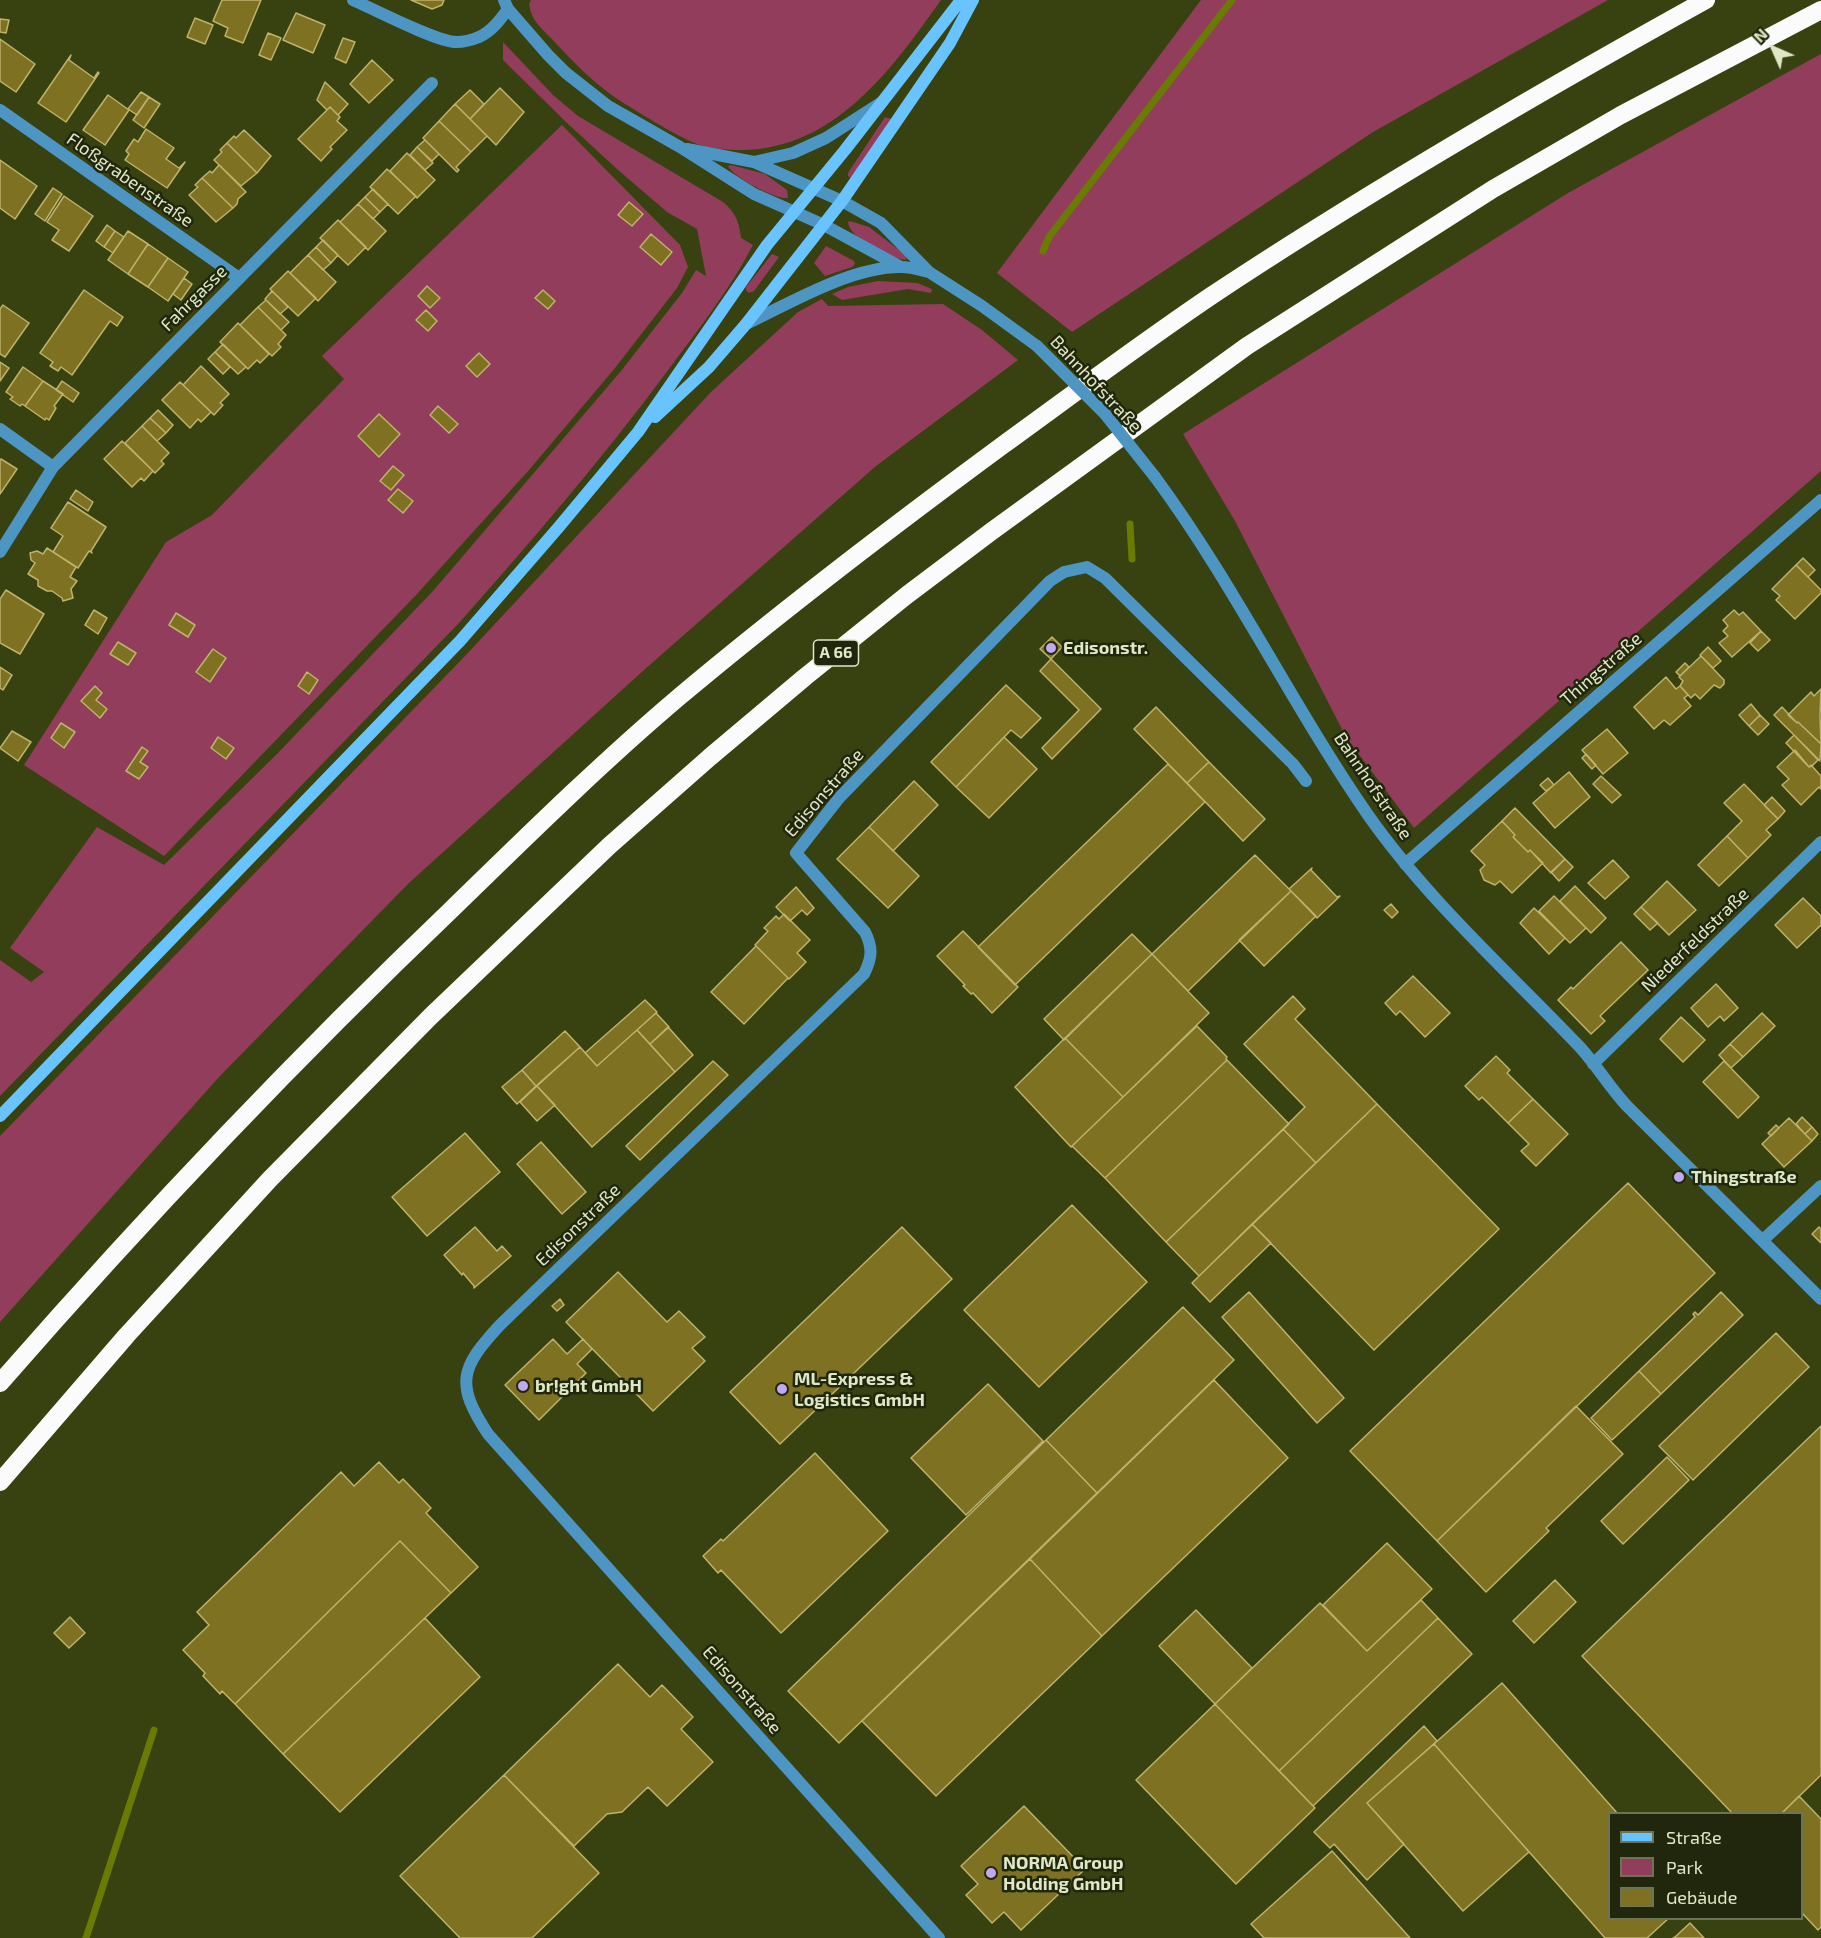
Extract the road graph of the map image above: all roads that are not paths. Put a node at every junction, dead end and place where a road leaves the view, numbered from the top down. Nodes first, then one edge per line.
1 (353, 0) edge
2 (961, 0) edge
3 (974, 0) edge
4 (1706, 0) edge
5 (506, 4) edge
6 (1821, 10) edge
7 (432, 83) dead end
8 (885, 100) junction
9 (0, 110) edge
10 (680, 147) junction
11 (754, 162) junction
12 (813, 188) junction
13 (842, 201) junction
14 (794, 213) junction
15 (824, 225) junction
16 (901, 267) junction
17 (929, 272) junction
18 (239, 278) junction
19 (746, 324) junction
20 (0, 429) edge
21 (638, 432) junction
22 (53, 467) junction
23 (1821, 500) edge
24 (0, 552) edge
25 (1306, 781) dead end
26 (1821, 842) edge
27 (1405, 864) junction
28 (1593, 1064) junction
29 (0, 1116) edge
30 (1821, 1186) edge
31 (1763, 1240) junction
32 (1821, 1299) edge
33 (0, 1383) edge
34 (0, 1482) edge
35 (939, 1938) edge

1 - 5 street, Bahnhofstraße
2 - 8 main road
3 - 13 main road
4 - 33 highway
5 - 10 street, Bahnhofstraße
6 - 34 highway, A 66
7 - 18 street, Fahrgasse
8 - 11 street, Bahnhofstraße
8 - 12 main road
9 - 18 street, Floßgrabenstraße
10 - 11 street, Bahnhofstraße
10 - 14 street, Bahnhofstraße
11 - 12 street, Bahnhofstraße
12 - 13 street, Bahnhofstraße
12 - 14 main road
13 - 15 main road
13 - 17 street, Bahnhofstraße
14 - 15 street, Bahnhofstraße
14 - 21 main road
15 - 16 street, Bahnhofstraße
15 - 19 main road
16 - 17 street, Bahnhofstraße
16 - 19 street, Bahnhofstraße
17 - 27 street, Bahnhofstraße, bridge
18 - 22 street, Fahrgasse
19 - 21 main road
20 - 22 street
21 - 29 main road
22 - 24 street, Fahrgasse
23 - 27 street, Thingstraße
25 - 35 street, Edisonstraße
26 - 28 street, Niederfeldstraße
27 - 28 street, Bahnhofstraße
28 - 31 street, Bahnhofstraße
30 - 31 street
31 - 32 street, Bahnhofstraße

